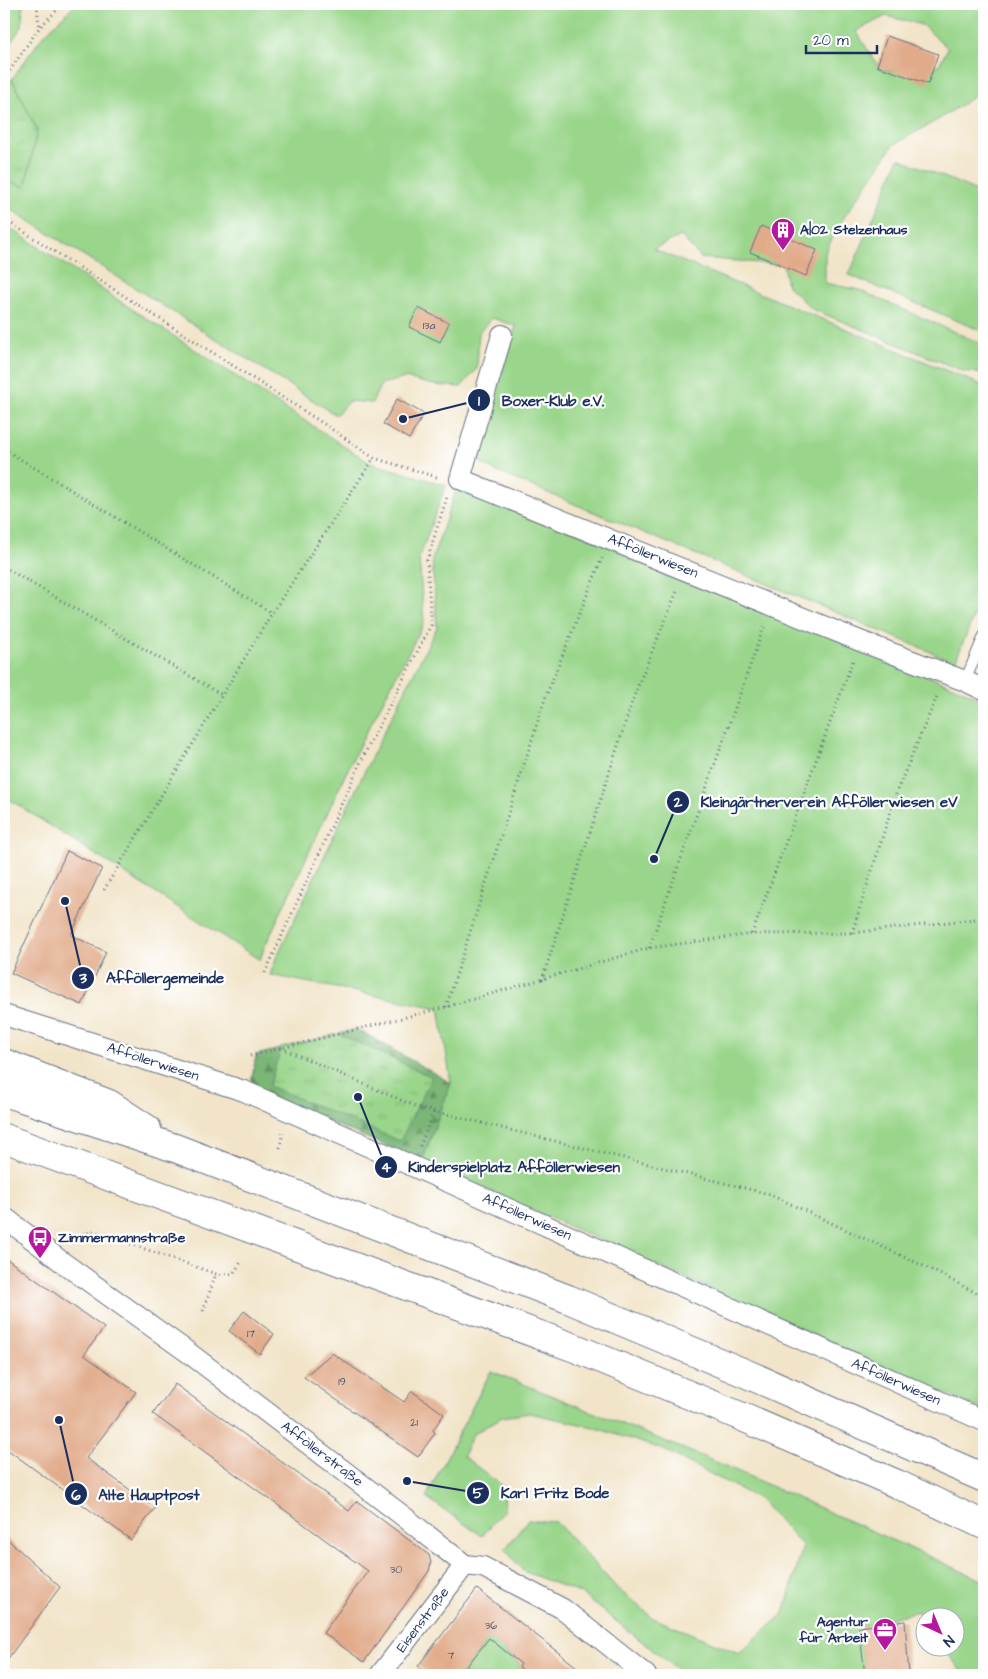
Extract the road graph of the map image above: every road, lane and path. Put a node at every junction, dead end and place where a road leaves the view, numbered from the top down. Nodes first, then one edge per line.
1 (37, 4) edge
2 (63, 4) edge
3 (40, 28) junction
4 (4, 79) edge
5 (4, 219) edge
6 (502, 335) dead end
7 (4, 449) edge
8 (374, 458) junction
9 (457, 479) junction
10 (610, 539) junction
11 (4, 567) edge
12 (686, 570) junction
13 (773, 605) junction
14 (272, 613) junction
15 (984, 636) edge
16 (860, 641) junction
17 (956, 678) junction
18 (984, 690) edge
19 (222, 694) junction
20 (104, 890) dead end
21 (984, 918) edge
22 (852, 933) junction
23 (752, 934) junction
24 (649, 948) junction
25 (265, 973) dead end
26 (542, 980) junction
27 (446, 1007) junction
28 (4, 1015) edge
29 (281, 1048) junction
30 (250, 1056) dead end
31 (4, 1063) edge
32 (4, 1092) edge
33 (434, 1112) junction
34 (4, 1138) edge
35 (4, 1146) edge
36 (175, 1148) junction
37 (39, 1150) junction
38 (412, 1166) junction
39 (4, 1217) edge
40 (62, 1262) junction
41 (241, 1262) dead end
42 (216, 1274) junction
43 (984, 1297) edge
44 (203, 1311) dead end
45 (984, 1421) edge
46 (984, 1478) edge
47 (984, 1525) edge
48 (465, 1565) junction
49 (380, 1675) edge
50 (646, 1675) edge

1 - 3 path
2 - 3 path
3 - 4 path
5 - 8 path
6 - 9 street
7 - 14 path
8 - 9 path
8 - 14 path
9 - 10 street, Afföllerwiesen
9 - 25 path
10 - 12 street, Afföllerwiesen
10 - 27 path
11 - 19 path
12 - 13 street, Afföllerwiesen
12 - 26 path
13 - 16 street, Afföllerwiesen
13 - 24 path
14 - 19 path
15 - 17 lane
16 - 17 street, Afföllerwiesen
16 - 23 path
17 - 18 street, Afföllerwiesen
17 - 22 path
19 - 20 path
21 - 22 path
22 - 23 path
23 - 24 path
24 - 26 path
26 - 27 path
27 - 29 path
28 - 38 street, Afföllerwiesen
29 - 30 path
29 - 33 path
31 - 36 highway
32 - 36 highway
33 - 38 path
33 - 43 path
34 - 37 highway
35 - 37 highway
36 - 46 highway
37 - 47 highway
38 - 45 street, Afföllerwiesen
39 - 40 street, Afföllerstraße
40 - 42 path
40 - 48 street, Afföllerstraße
41 - 42 path
42 - 44 path
48 - 49 street, Eisenstraße
48 - 50 street, Afföllerstraße

